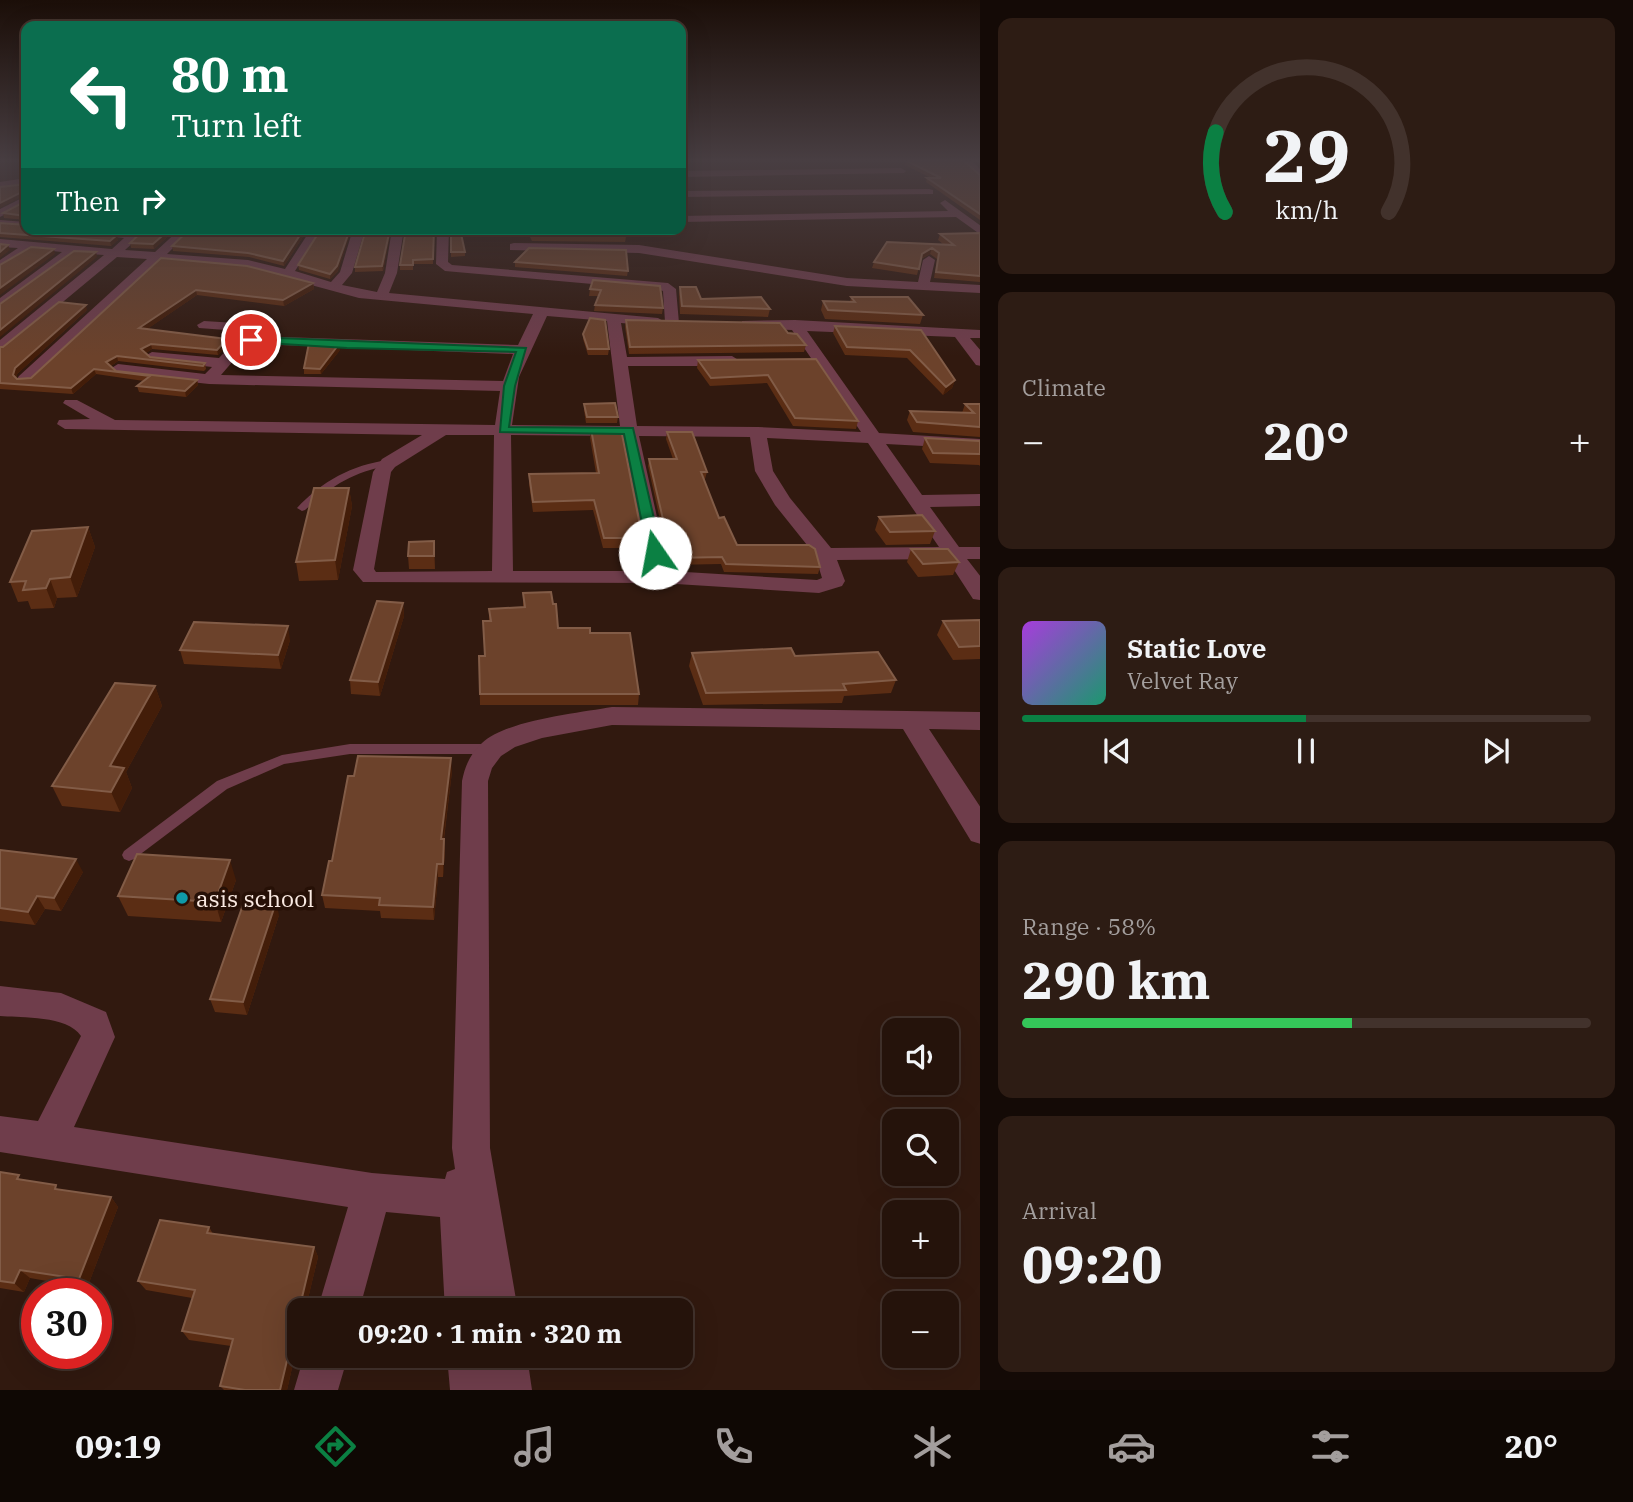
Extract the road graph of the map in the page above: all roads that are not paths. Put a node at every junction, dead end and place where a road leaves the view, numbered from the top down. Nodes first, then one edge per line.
1 (136, 235) edge
2 (181, 235) edge
3 (313, 235) edge
4 (357, 235) edge
5 (397, 235) edge
6 (442, 235) edge
7 (0, 243) edge
8 (29, 246) junction
9 (514, 247) dead end
10 (73, 250) junction
11 (115, 253) junction
12 (159, 256) junction
13 (929, 260) edge
14 (0, 265) edge
15 (288, 272) junction
16 (923, 287) junction
17 (333, 288) junction
18 (980, 289) edge
19 (381, 297) junction
20 (0, 304) edge
21 (541, 313) junction
22 (614, 320) junction
23 (736, 324) edge
24 (794, 324) junction
25 (204, 325) dead end
26 (960, 333) junction
27 (980, 334) edge
28 (526, 344) junction
29 (0, 347) edge
30 (131, 354) edge
31 (742, 361) edge
32 (620, 362) junction
33 (980, 362) edge
34 (222, 363) junction
35 (118, 369) edge
36 (24, 379) edge
37 (209, 379) junction
38 (509, 386) junction
39 (71, 404) dead end
40 (65, 424) dead end
41 (115, 426) junction
42 (442, 430) junction
43 (503, 430) junction
44 (629, 431) junction
45 (758, 432) junction
46 (872, 438) junction
47 (980, 444) edge
48 (388, 463) junction
49 (980, 500) edge
50 (918, 501) junction
51 (302, 508) dead end
52 (952, 552) junction
53 (980, 553) edge
54 (825, 554) junction
55 (660, 577) junction
56 (503, 578) junction
57 (980, 594) edge
58 (980, 721) edge
59 (922, 728) junction
60 (980, 735) edge
61 (492, 749) junction
62 (980, 808) edge
63 (980, 833) edge
64 (129, 855) dead end
65 (0, 1001) edge
66 (0, 1134) edge
67 (48, 1141) junction
68 (372, 1192) junction
69 (469, 1201) junction
70 (342, 1298) edge
71 (466, 1298) edge
72 (495, 1298) edge
73 (322, 1368) edge
74 (471, 1368) edge
75 (507, 1368) edge
76 (316, 1390) edge
77 (472, 1390) edge
78 (510, 1390) edge

1 - 11 street
2 - 12 street
3 - 15 street
4 - 17 street
5 - 19 street
6 - 22 street
7 - 8 street
8 - 10 street
8 - 14 street
9 - 16 street
10 - 11 street
10 - 20 street
11 - 12 street
11 - 29 street
12 - 15 street
12 - 36 street
13 - 16 street
15 - 17 street
16 - 18 street
17 - 19 street
19 - 21 street
21 - 22 street
21 - 28 street
22 - 32 street
23 - 24 street
24 - 26 street
24 - 46 street
25 - 28 street
26 - 27 street
26 - 33 street
28 - 34 street
28 - 38 street
30 - 34 street
31 - 32 street
32 - 44 street
34 - 37 street
35 - 37 street
37 - 38 street
38 - 43 street
39 - 41 street
40 - 41 street
41 - 42 street
42 - 43 street
42 - 48 street
43 - 44 street
43 - 56 street
44 - 45 street
44 - 55 street
45 - 46 street
45 - 54 street
46 - 47 street
46 - 50 street
48 - 51 lane
48 - 56 street
49 - 50 street
50 - 52 street
52 - 53 street
52 - 54 street
52 - 57 street
54 - 55 street
55 - 56 street
58 - 59 street
59 - 60 street
59 - 61 street
59 - 62 street
59 - 63 street
61 - 64 lane
61 - 69 street
65 - 67 street
66 - 67 street
67 - 68 street
68 - 69 street
68 - 70 street
69 - 71 street
69 - 72 street
73 - 76 street
74 - 77 street
75 - 78 street

